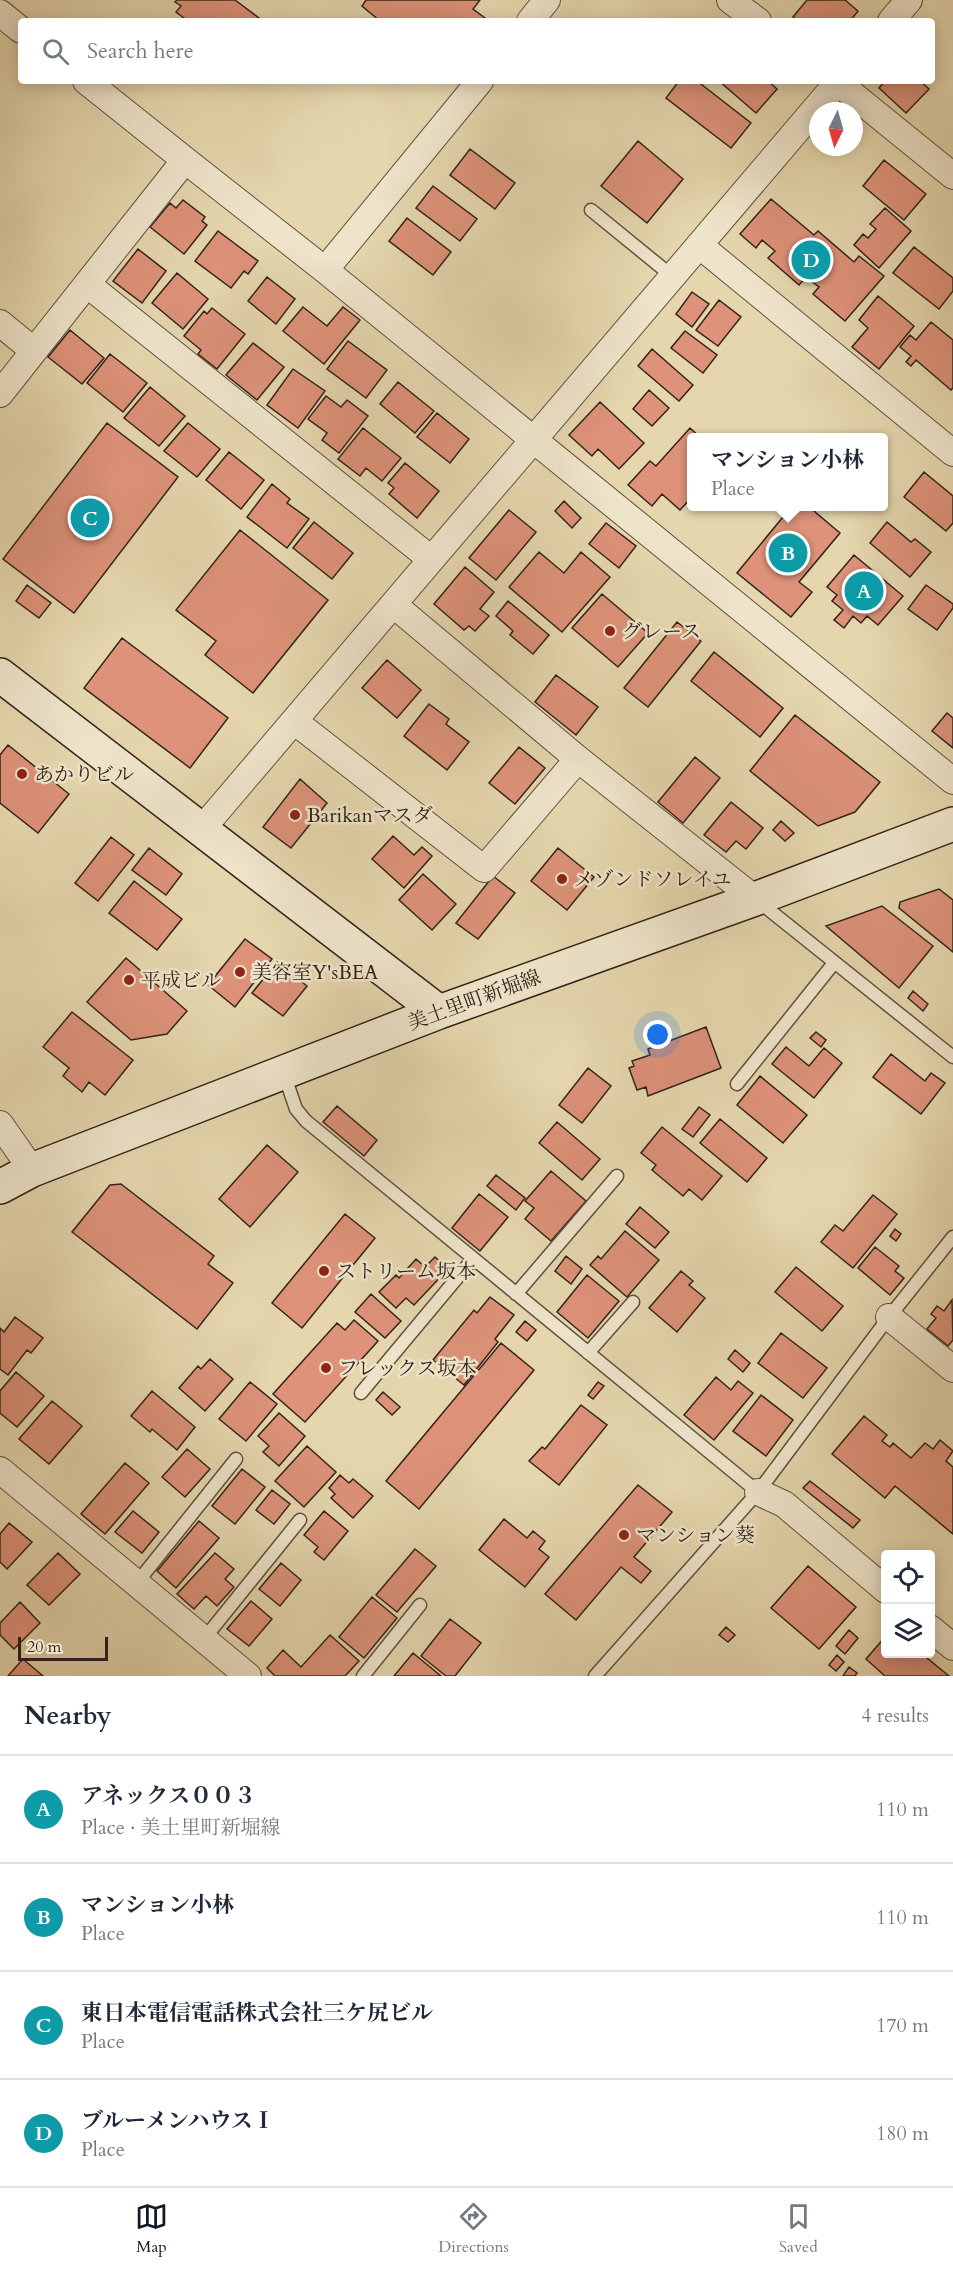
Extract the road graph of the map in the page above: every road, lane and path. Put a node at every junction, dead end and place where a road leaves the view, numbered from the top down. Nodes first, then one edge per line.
1 (547, 0) edge
2 (730, 0) edge
3 (909, 0) edge
4 (0, 13) edge
5 (532, 18) edge
6 (754, 18) edge
7 (894, 18) edge
8 (18, 28) edge
9 (90, 84) edge
10 (478, 84) edge
11 (836, 84) edge
12 (840, 84) edge
13 (185, 160) junction
14 (953, 176) edge
15 (591, 210) dead end
16 (699, 245) junction
17 (325, 270) junction
18 (672, 276) junction
19 (88, 285) junction
20 (0, 324) edge
21 (34, 351) junction
22 (0, 394) edge
23 (533, 439) junction
24 (953, 453) edge
25 (431, 559) junction
26 (394, 605) junction
27 (0, 675) edge
28 (294, 721) junction
29 (578, 759) junction
30 (953, 781) edge
31 (953, 824) edge
32 (201, 830) junction
33 (754, 899) junction
34 (834, 963) junction
35 (438, 1012) junction
36 (953, 1057) edge
37 (284, 1074) junction
38 (737, 1084) dead end
39 (0, 1124) edge
40 (32, 1170) junction
41 (617, 1176) dead end
42 (0, 1187) edge
43 (953, 1237) edge
44 (473, 1258) junction
45 (516, 1294) junction
46 (633, 1302) dead end
47 (889, 1317) junction
48 (588, 1353) junction
49 (953, 1369) edge
50 (361, 1393) dead end
51 (236, 1459) dead end
52 (0, 1470) edge
53 (758, 1492) junction
54 (300, 1520) dead end
55 (136, 1584) junction
56 (881, 1587) edge
57 (420, 1605) dead end
58 (935, 1632) edge
59 (204, 1640) junction
60 (953, 1647) edge
61 (248, 1676) edge
62 (363, 1676) edge
63 (595, 1676) edge

1 - 5 street
2 - 6 street
3 - 7 street
4 - 8 street
9 - 13 street
10 - 17 street
11 - 16 street
12 - 14 street
13 - 17 street
13 - 19 street
15 - 18 lane
16 - 18 street
16 - 24 street
17 - 23 street
18 - 23 street
19 - 21 street
19 - 25 street
20 - 21 street
21 - 22 street
23 - 25 street
23 - 30 street
25 - 26 street
26 - 28 street
26 - 29 street
27 - 32 main road
28 - 29 street
28 - 32 street
29 - 33 street
31 - 33 main road, 美土里町新堀線
32 - 35 main road
33 - 34 lane
33 - 35 main road, 美土里町新堀線
34 - 36 lane
34 - 38 lane
35 - 37 main road, 美土里町新堀線
37 - 40 main road, 美土里町新堀線
37 - 44 lane
39 - 40 street
40 - 42 main road, 美土里町新堀線
41 - 45 lane
43 - 47 lane
44 - 45 lane
44 - 50 lane
45 - 48 lane
46 - 48 lane
47 - 49 street
47 - 53 lane
48 - 53 lane
51 - 55 lane
52 - 55 street
53 - 56 street
53 - 63 lane
54 - 59 lane
55 - 59 street
57 - 62 lane
58 - 60 street
59 - 61 street

